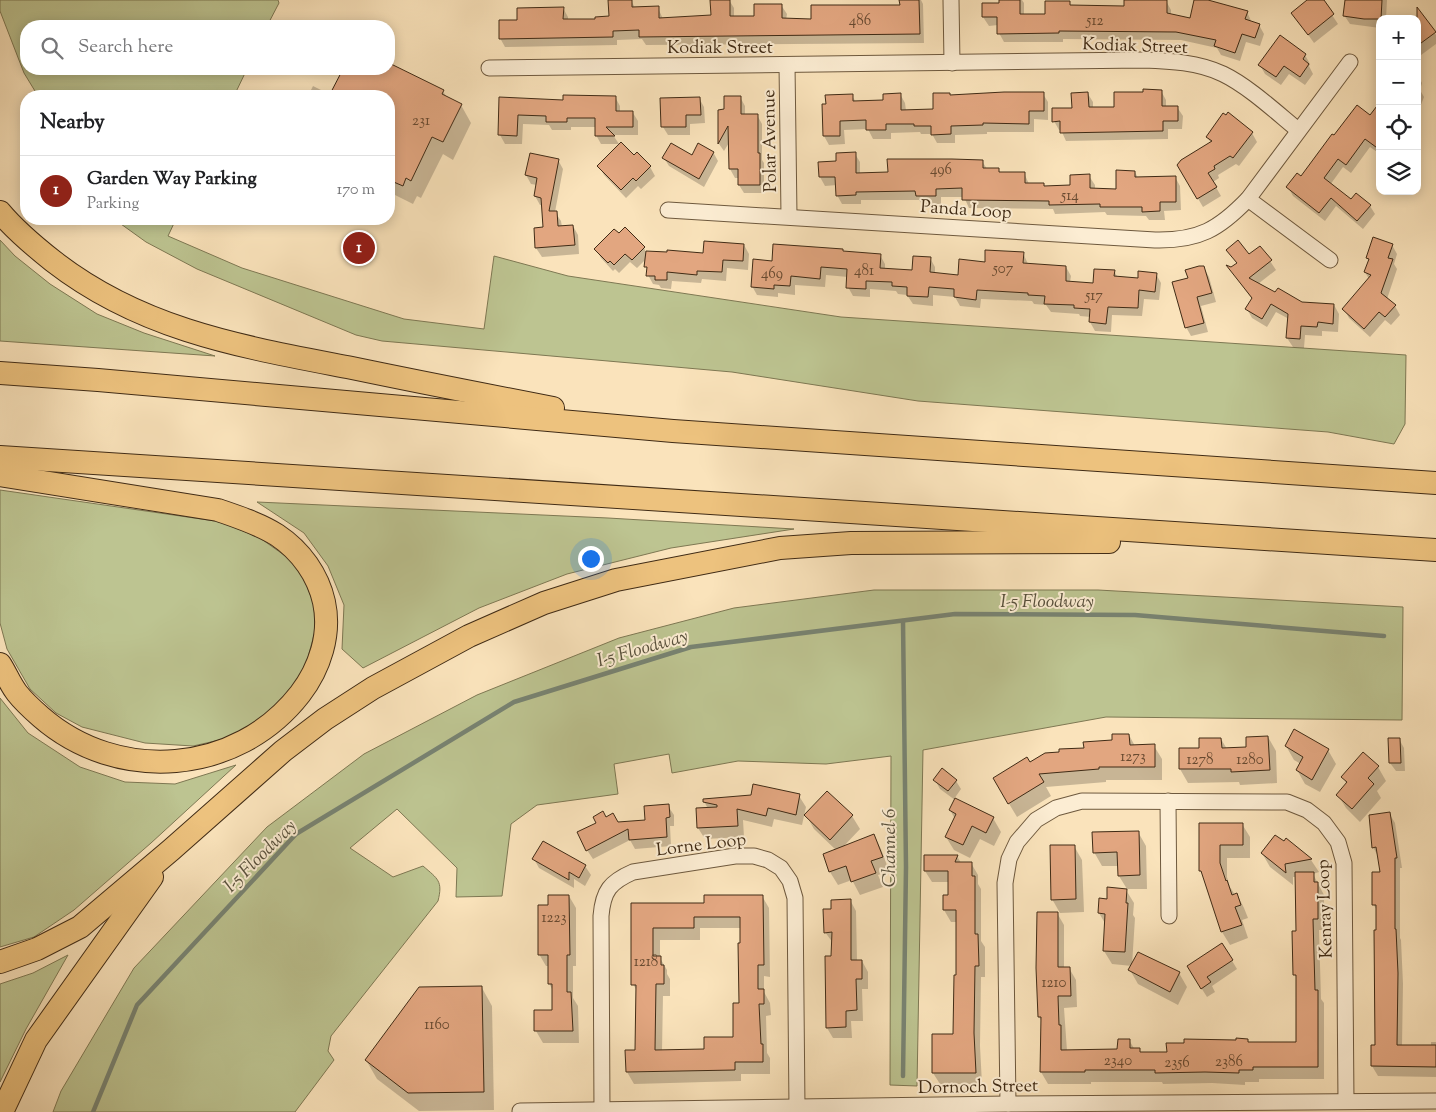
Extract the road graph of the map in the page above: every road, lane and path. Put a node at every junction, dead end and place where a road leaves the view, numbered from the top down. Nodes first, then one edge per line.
1 (951, 0) edge
2 (1350, 62) dead end
3 (952, 63) junction
4 (787, 65) junction
5 (489, 68) dead end
6 (1298, 130) junction
7 (1248, 199) junction
8 (668, 210) dead end
9 (0, 212) edge
10 (789, 216) junction
11 (1330, 260) dead end
12 (0, 373) edge
13 (673, 431) junction
14 (0, 457) edge
15 (0, 475) edge
16 (1436, 483) edge
17 (1312, 541) junction
18 (1436, 550) edge
19 (0, 664) edge
20 (1168, 801) junction
21 (172, 850) junction
22 (1169, 916) dead end
23 (0, 962) edge
24 (1346, 1101) junction
25 (1436, 1101) edge
26 (1008, 1104) junction
27 (796, 1108) junction
28 (1249, 1108) edge
29 (520, 1111) edge
30 (602, 1111) edge
31 (2, 1112) edge

1 - 3 street
2 - 6 street, Panda Loop
3 - 4 street, Kodiak Street
3 - 6 street, Kodiak Street
4 - 5 street, Kodiak Street
4 - 10 street, Polar Avenue
6 - 7 street, Panda Loop
7 - 10 street, Panda Loop
7 - 11 street
8 - 10 street, Panda Loop
9 - 13 highway
12 - 13 highway
13 - 16 highway
14 - 17 highway
15 - 19 highway
17 - 18 highway
17 - 21 highway
20 - 22 street
20 - 24 street, Kenray Loop
20 - 26 street, Kenray Loop
21 - 23 highway
21 - 31 highway
24 - 25 street, Dornoch Street
24 - 28 street, Dornoch Street
26 - 27 street, Dornoch Street
26 - 28 street, Dornoch Street
27 - 30 street, Dornoch Street
27 - 30 street, Lorne Loop
29 - 30 street, Dornoch Street

